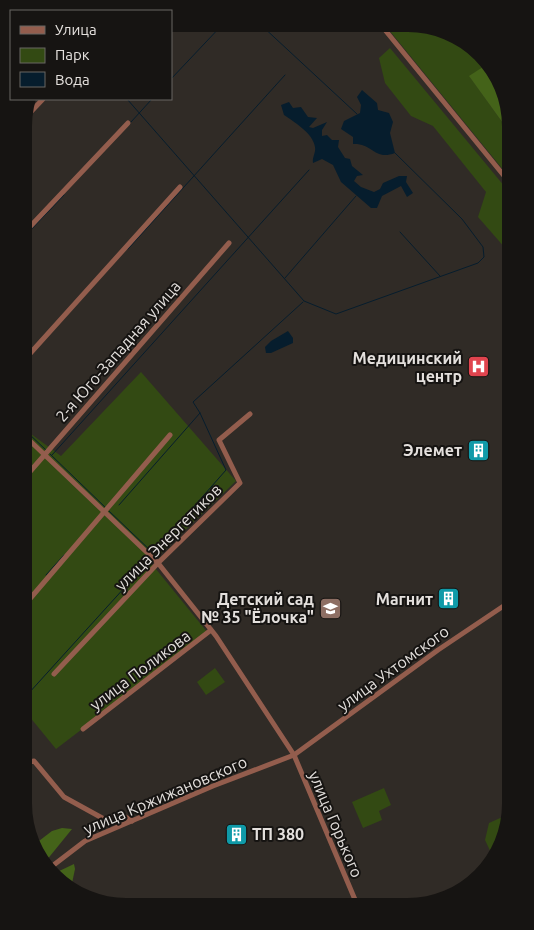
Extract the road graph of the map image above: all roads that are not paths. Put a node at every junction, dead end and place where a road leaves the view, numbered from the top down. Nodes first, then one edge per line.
1 (388, 32) edge
2 (128, 123) dead end
3 (502, 173) edge
4 (180, 188) dead end
5 (32, 225) edge
6 (229, 244) dead end
7 (32, 351) edge
8 (250, 414) dead end
9 (170, 435) dead end
10 (32, 443) edge
11 (44, 454) junction
12 (32, 469) edge
13 (104, 511) junction
14 (158, 563) junction
15 (32, 596) edge
16 (501, 608) edge
17 (212, 630) junction
18 (54, 674) dead end
19 (83, 729) dead end
20 (294, 755) junction
21 (32, 761) edge
22 (132, 821) junction
23 (55, 864) edge
24 (354, 898) edge

1 - 3 street
2 - 5 street
4 - 7 street
6 - 11 street, 2-я Юго-Западная улица
8 - 14 street, улица Энергетиков
9 - 13 street
10 - 11 street, улица Горького
11 - 12 street, 2-я Юго-Западная улица
11 - 13 street, улица Горького
13 - 14 street, улица Горького
13 - 15 street
14 - 17 street, улица Горького
14 - 18 street, улица Энергетиков
16 - 20 street, улица Ухтомского
17 - 19 street, улица Поликова
17 - 20 street, улица Горького
20 - 22 street, улица Кржижановского
20 - 24 street, улица Горького
21 - 22 street
22 - 23 street, улица Кржижановского

